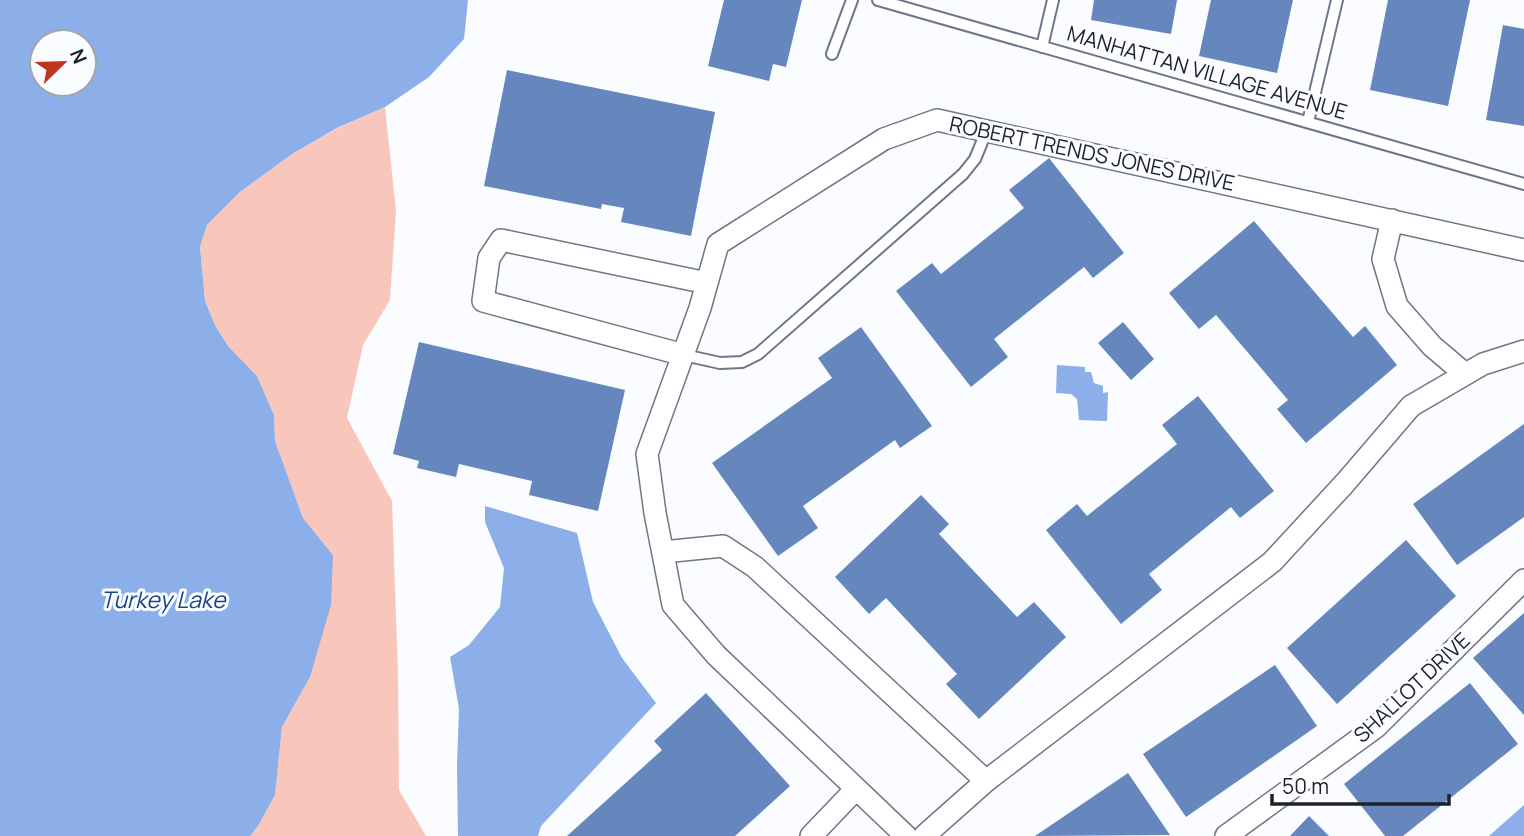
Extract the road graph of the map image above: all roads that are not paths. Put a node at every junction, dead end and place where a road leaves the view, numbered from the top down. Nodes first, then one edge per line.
1 (852, 0) edge
2 (878, 0) edge
3 (1053, 0) edge
4 (1337, 0) edge
5 (1042, 47) junction
6 (832, 54) dead end
7 (1308, 122) junction
8 (987, 130) junction
9 (1524, 184) edge
10 (1392, 220) junction
11 (1524, 250) edge
12 (707, 283) junction
13 (1524, 351) edge
14 (684, 355) junction
15 (1465, 374) junction
16 (663, 552) junction
17 (1524, 580) edge
18 (986, 781) junction
19 (855, 790) junction
20 (811, 836) edge
21 (906, 836) edge
22 (924, 836) edge
23 (1226, 836) edge

1 - 6 lane
2 - 5 lane, MANHATTAN VILLAGE AVENUE
3 - 5 lane
4 - 7 lane
5 - 7 lane, MANHATTAN VILLAGE AVENUE
7 - 9 lane, MANHATTAN VILLAGE AVENUE
8 - 10 street, ROBERT TRENDS JONES DRIVE
8 - 12 street, ROBERT TRENDS JONES DRIVE
8 - 14 lane
10 - 11 street, ROBERT TRENDS JONES DRIVE
10 - 15 street
12 - 14 street, ROBERT TRENDS JONES DRIVE
12 - 14 street
13 - 15 street
14 - 16 street, ROBERT TRENDS JONES DRIVE
15 - 18 street
16 - 18 street
16 - 19 street, ROBERT TRENDS JONES DRIVE
17 - 23 street, SHALLOT DRIVE
18 - 22 street
19 - 20 street
19 - 21 street, ROBERT TRENDS JONES DRIVE

